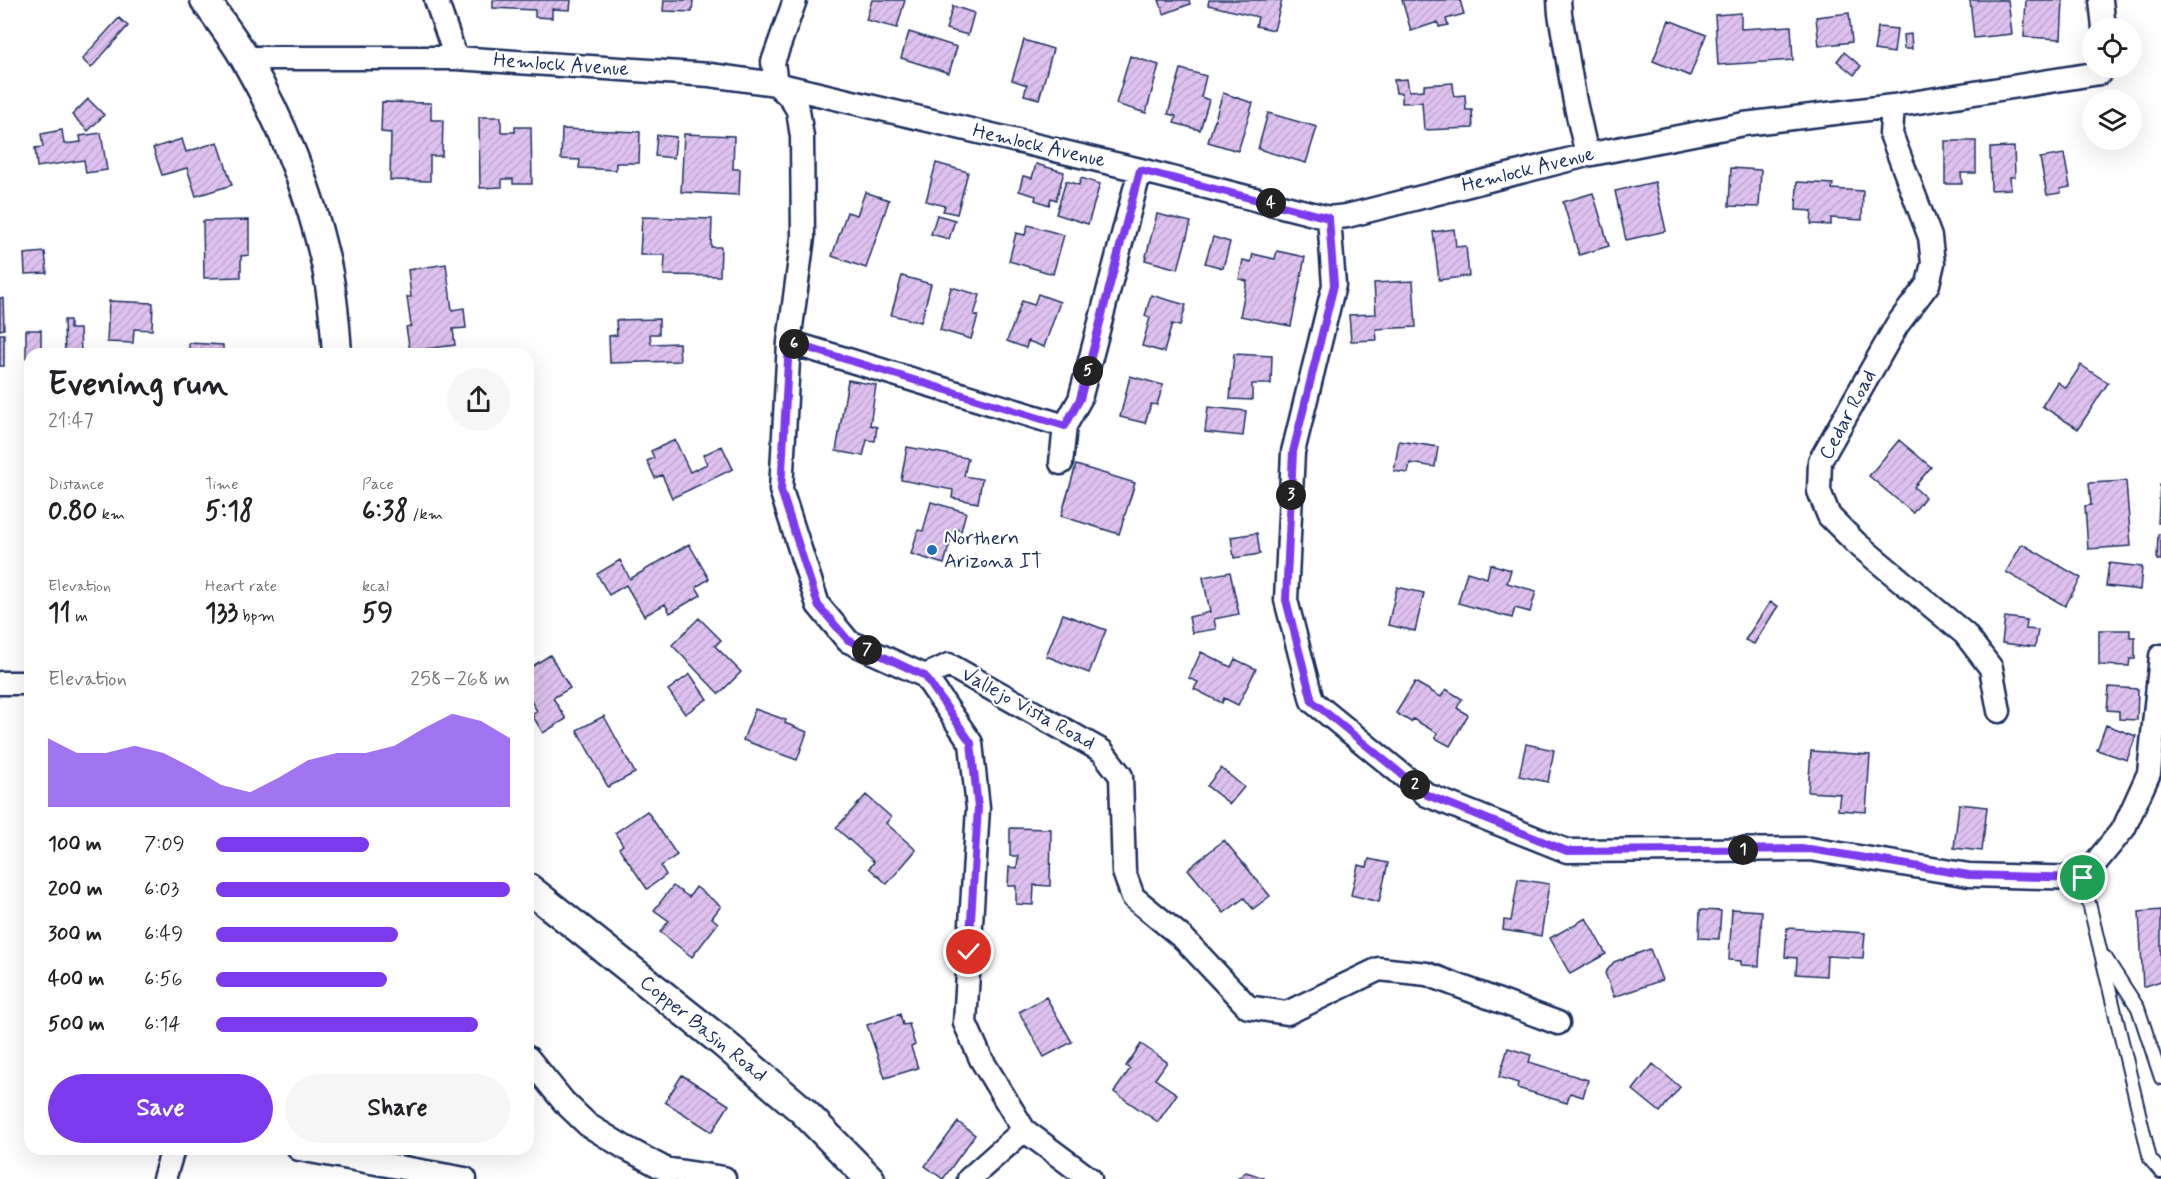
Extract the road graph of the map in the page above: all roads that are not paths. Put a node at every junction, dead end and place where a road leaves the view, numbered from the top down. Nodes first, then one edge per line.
1 (205, 0) edge
2 (435, 0) edge
3 (795, 0) edge
4 (1559, 0) edge
5 (2101, 0) edge
6 (2103, 18) edge
7 (245, 58) junction
8 (456, 58) junction
9 (2082, 76) edge
10 (776, 84) junction
11 (1893, 106) junction
12 (1587, 155) junction
13 (1140, 170) junction
14 (1329, 218) junction
15 (789, 342) junction
16 (337, 348) edge
17 (1065, 426) junction
18 (1061, 463) dead end
19 (2161, 656) edge
20 (925, 676) junction
21 (24, 683) edge
22 (0, 684) edge
23 (2000, 711) dead end
24 (2083, 878) junction
25 (534, 893) edge
26 (2099, 948) junction
27 (1558, 1023) dead end
28 (534, 1065) edge
29 (2161, 1077) edge
30 (1024, 1130) junction
31 (171, 1155) edge
32 (332, 1155) edge
33 (2161, 1172) edge
34 (724, 1178) edge
35 (164, 1179) edge
36 (465, 1179) edge
37 (870, 1179) edge
38 (969, 1179) edge
39 (1090, 1179) edge

1 - 7 street
2 - 8 street
3 - 10 street
4 - 12 street
5 - 6 street
7 - 8 street, Hemlock Avenue
7 - 16 street
8 - 10 street, Hemlock Avenue
9 - 11 street, Hemlock Avenue
10 - 13 street, Hemlock Avenue
10 - 15 street
11 - 12 street, Hemlock Avenue
11 - 23 street, Cedar Road
12 - 14 street, Hemlock Avenue
13 - 14 street, Hemlock Avenue
13 - 17 street
14 - 24 street
15 - 17 street
15 - 20 street
17 - 18 street
19 - 24 street
20 - 27 street, Vallejo Vista Road
20 - 30 street
21 - 22 street
24 - 26 lane
25 - 37 street, Copper Basin Road
26 - 29 lane
26 - 33 lane
28 - 34 street
30 - 38 street
30 - 39 street
31 - 35 street
32 - 36 street

